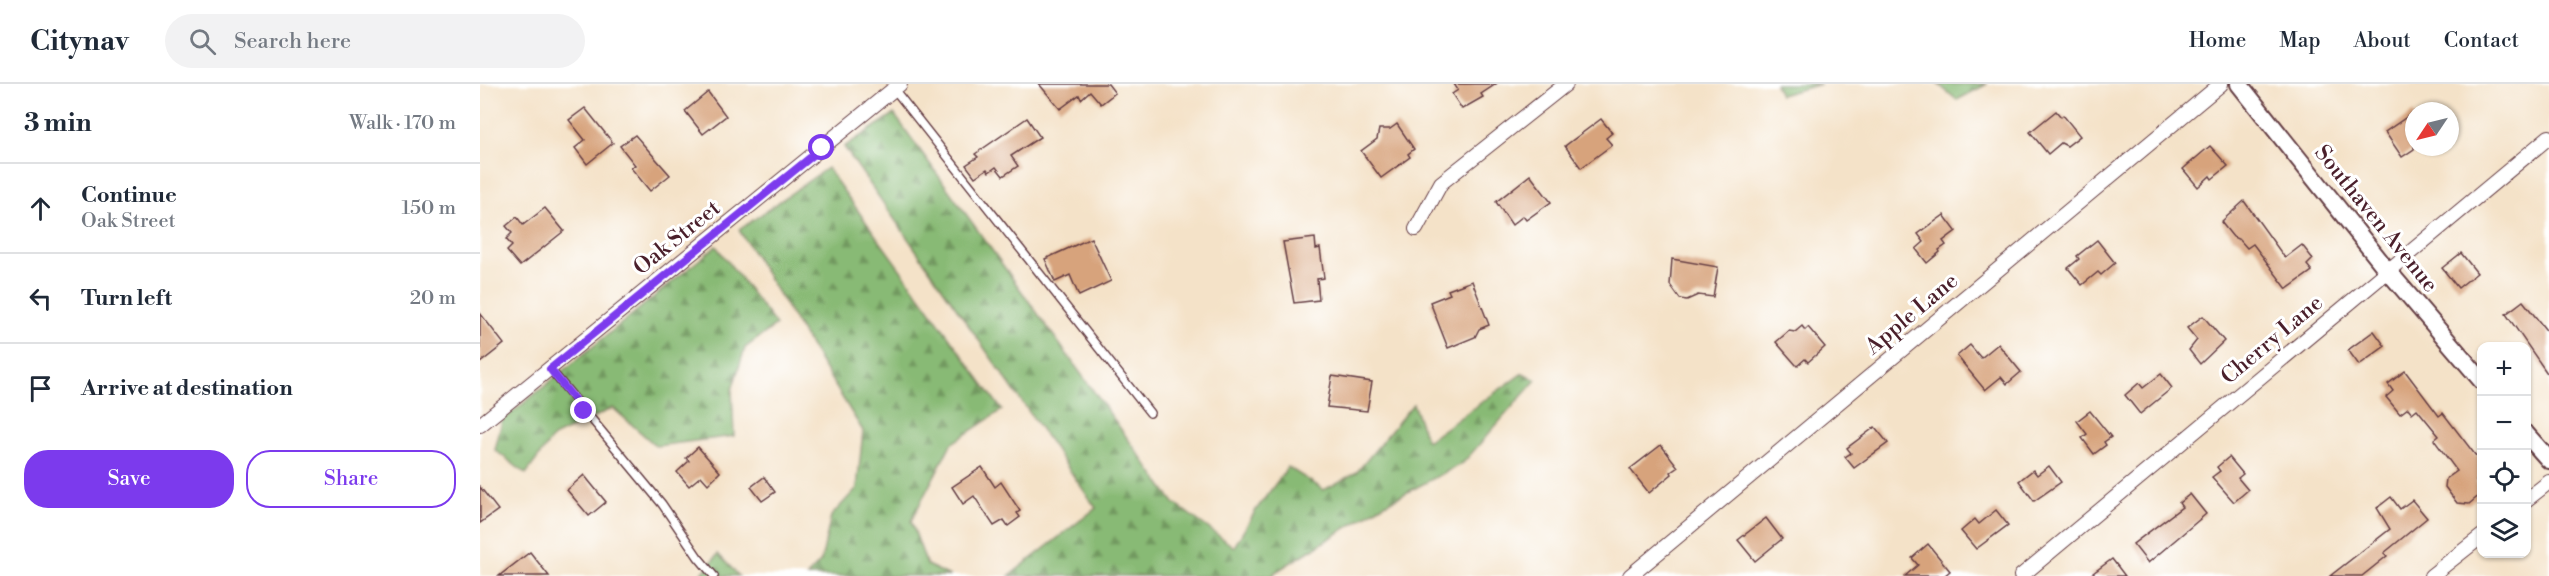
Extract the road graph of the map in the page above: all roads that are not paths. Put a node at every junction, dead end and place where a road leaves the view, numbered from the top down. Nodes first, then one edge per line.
1 (1566, 84) edge
2 (2221, 84) edge
3 (2239, 84) edge
4 (897, 86) edge
5 (2549, 137) edge
6 (1416, 229) dead end
7 (2388, 271) junction
8 (550, 369) junction
9 (2477, 376) edge
10 (1150, 413) dead end
11 (480, 425) edge
12 (2531, 440) edge
13 (2549, 460) edge
14 (2549, 482) edge
15 (2531, 496) edge
16 (2477, 539) edge
17 (714, 576) edge
18 (1630, 576) edge
19 (2021, 576) edge
20 (2431, 576) edge

1 - 6 street
2 - 18 street, Apple Lane
3 - 7 street, Southaven Avenue
4 - 8 street, Oak Street
4 - 10 lane
5 - 7 street, Cherry Lane
7 - 9 street, Southaven Avenue
7 - 19 street, Cherry Lane
8 - 11 street, Oak Street
8 - 17 lane
12 - 13 street
14 - 15 street
16 - 20 street

